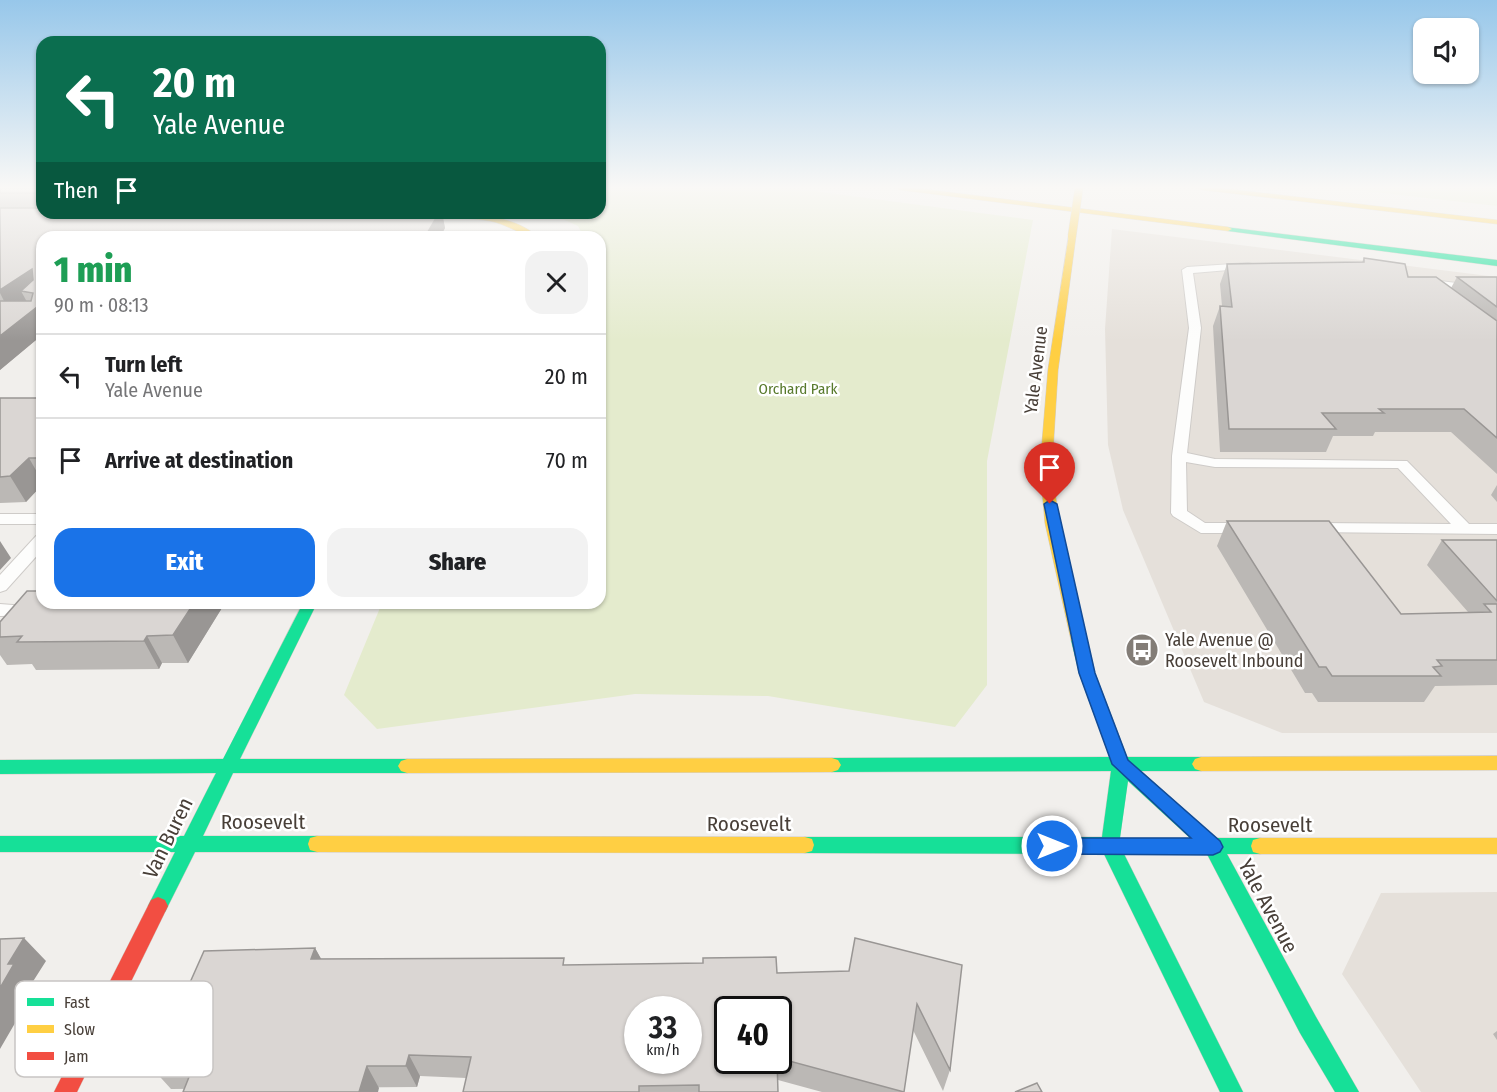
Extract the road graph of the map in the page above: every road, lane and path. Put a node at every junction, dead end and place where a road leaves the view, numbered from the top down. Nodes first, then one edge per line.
1 (1072, 239) edge
2 (1306, 239) edge
3 (1497, 263) edge
4 (1267, 266) edge
5 (1497, 291) edge
6 (1433, 295) edge
7 (1179, 456) junction
8 (0, 519) edge
9 (36, 519) edge
10 (1261, 528) edge
11 (1297, 528) edge
12 (1465, 529) junction
13 (1497, 529) edge
14 (36, 547) edge
15 (0, 586) edge
16 (307, 609) edge
17 (0, 610) edge
18 (47, 611) edge
19 (1497, 763) edge
20 (1121, 764) junction
21 (227, 766) junction
22 (0, 768) edge
23 (189, 843) junction
24 (0, 844) edge
25 (1110, 846) junction
26 (1497, 846) edge
27 (1213, 847) junction
28 (120, 981) edge
29 (72, 1077) edge
30 (65, 1092) edge
31 (1232, 1092) edge
32 (1348, 1092) edge

1 - 20 main road, Yale Avenue, bridge
2 - 3 main road
4 - 7 lane
5 - 6 lane
7 - 10 lane
7 - 12 lane
8 - 9 lane
11 - 12 lane
12 - 13 lane
14 - 15 lane
16 - 21 main road, Van Buren
17 - 18 lane
19 - 20 main road
20 - 21 main road
20 - 25 main road, Yale Avenue
20 - 27 main road, Yale Avenue
21 - 22 main road
21 - 23 main road, Van Buren
23 - 24 main road, Roosevelt
23 - 25 main road, Roosevelt
23 - 28 main road, Van Buren
25 - 27 main road, Roosevelt
25 - 31 main road
26 - 27 main road, Roosevelt
27 - 32 main road, Yale Avenue
29 - 30 main road, Van Buren

